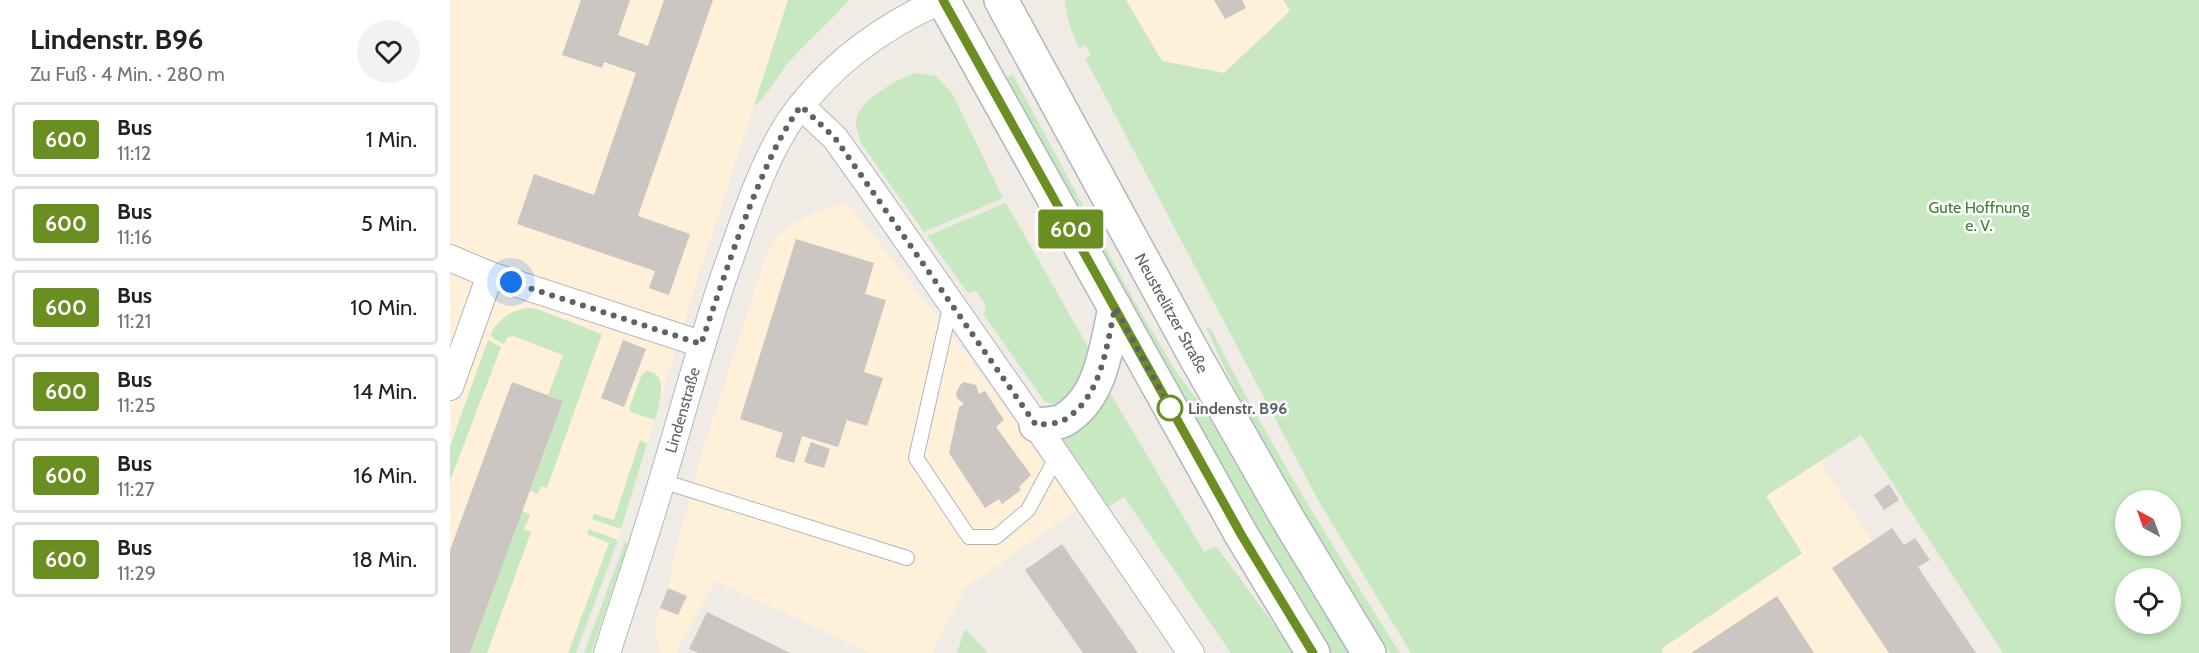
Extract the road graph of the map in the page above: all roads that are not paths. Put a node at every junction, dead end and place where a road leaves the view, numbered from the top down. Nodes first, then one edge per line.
1 (942, 0) edge
2 (1001, 0) edge
3 (801, 106) junction
4 (450, 258) edge
5 (490, 275) junction
6 (951, 303) junction
7 (1115, 308) junction
8 (701, 344) junction
9 (450, 387) edge
10 (1036, 425) junction
11 (1057, 456) junction
12 (662, 481) junction
13 (907, 558) dead end
14 (607, 653) edge
15 (1191, 653) edge
16 (1313, 653) edge
17 (1369, 653) edge

1 - 3 street, Lindenstraße
1 - 7 main road
2 - 17 main road, Neustrelitzer Straße
3 - 6 street
3 - 8 street, Lindenstraße
4 - 5 street
5 - 8 street
5 - 9 street
6 - 10 street
6 - 11 lane
7 - 10 main road
7 - 16 main road
8 - 12 street, Lindenstraße
10 - 11 street
11 - 15 street
12 - 13 lane
12 - 14 street, Lindenstraße

